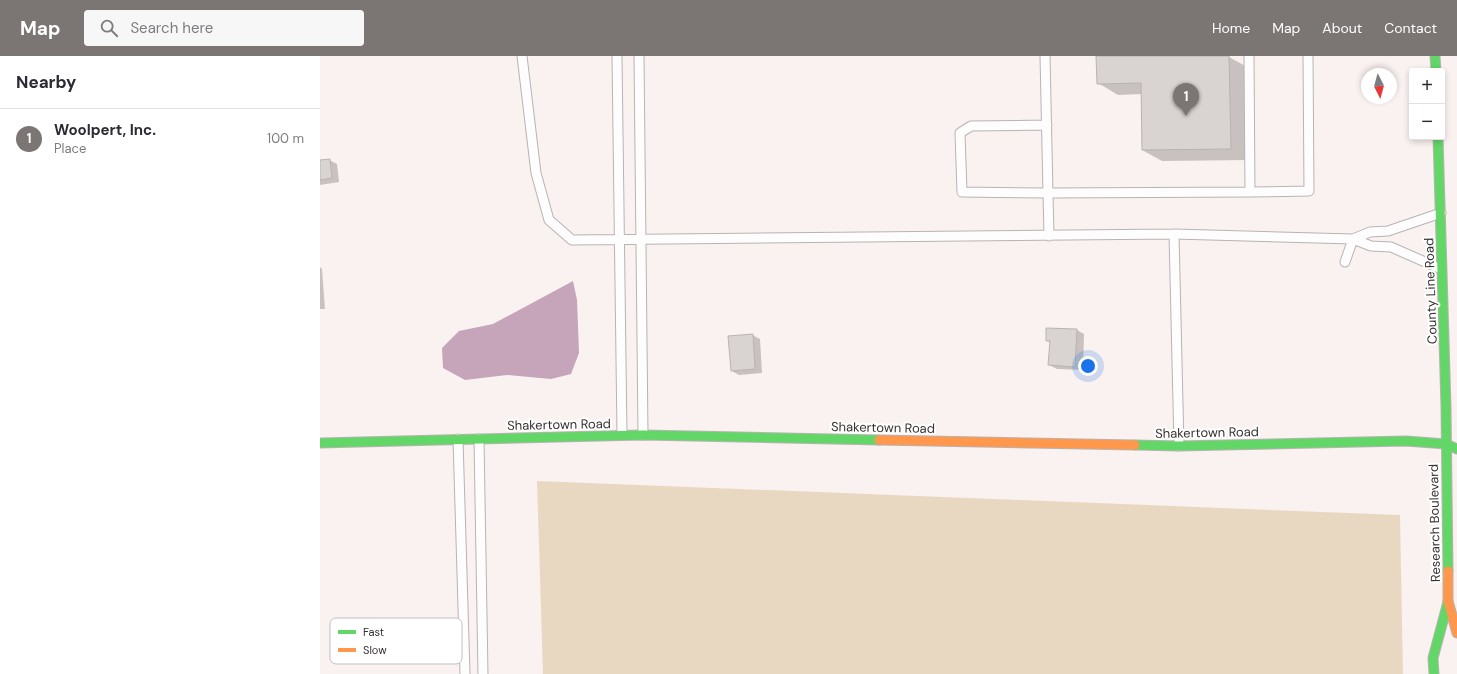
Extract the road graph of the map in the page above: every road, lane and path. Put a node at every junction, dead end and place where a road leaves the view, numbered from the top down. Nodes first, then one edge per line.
1 (522, 56) edge
2 (617, 56) edge
3 (639, 56) edge
4 (1045, 56) edge
5 (1249, 56) edge
6 (1308, 56) edge
7 (1435, 56) edge
8 (1436, 68) edge
9 (1047, 125) junction
10 (1438, 140) edge
11 (1250, 192) junction
12 (1048, 193) junction
13 (1441, 213) junction
14 (1174, 234) junction
15 (1049, 236) junction
16 (641, 239) junction
17 (1353, 239) junction
18 (619, 240) junction
19 (1345, 262) dead end
20 (1442, 269) junction
21 (622, 435) junction
22 (644, 435) junction
23 (458, 439) junction
24 (478, 439) junction
25 (1457, 440) edge
26 (320, 443) edge
27 (1446, 444) junction
28 (1179, 446) junction
29 (1457, 449) edge
30 (1448, 601) junction
31 (1457, 633) edge
32 (464, 674) edge
33 (483, 674) edge
34 (1434, 674) edge

1 - 18 lane
2 - 18 lane
3 - 16 lane
4 - 9 lane
5 - 11 lane
6 - 11 lane
7 - 8 street
9 - 12 lane
9 - 12 lane
10 - 13 street, County Line Road
11 - 12 lane
12 - 15 lane
13 - 17 lane
13 - 20 street, County Line Road
14 - 15 lane
14 - 17 lane
14 - 28 lane
15 - 16 lane
16 - 18 lane
16 - 22 lane
17 - 19 lane
17 - 20 lane
18 - 21 lane
20 - 27 street, County Line Road
21 - 22 street, Shakertown Road
21 - 24 street, Shakertown Road
22 - 28 street, Shakertown Road
23 - 24 street, Shakertown Road
23 - 26 street, Shakertown Road
23 - 32 lane
24 - 33 lane
25 - 27 street
27 - 28 street, Shakertown Road
27 - 29 street
27 - 30 street, Research Boulevard
30 - 31 street, Research Boulevard
30 - 34 street, Research Boulevard

